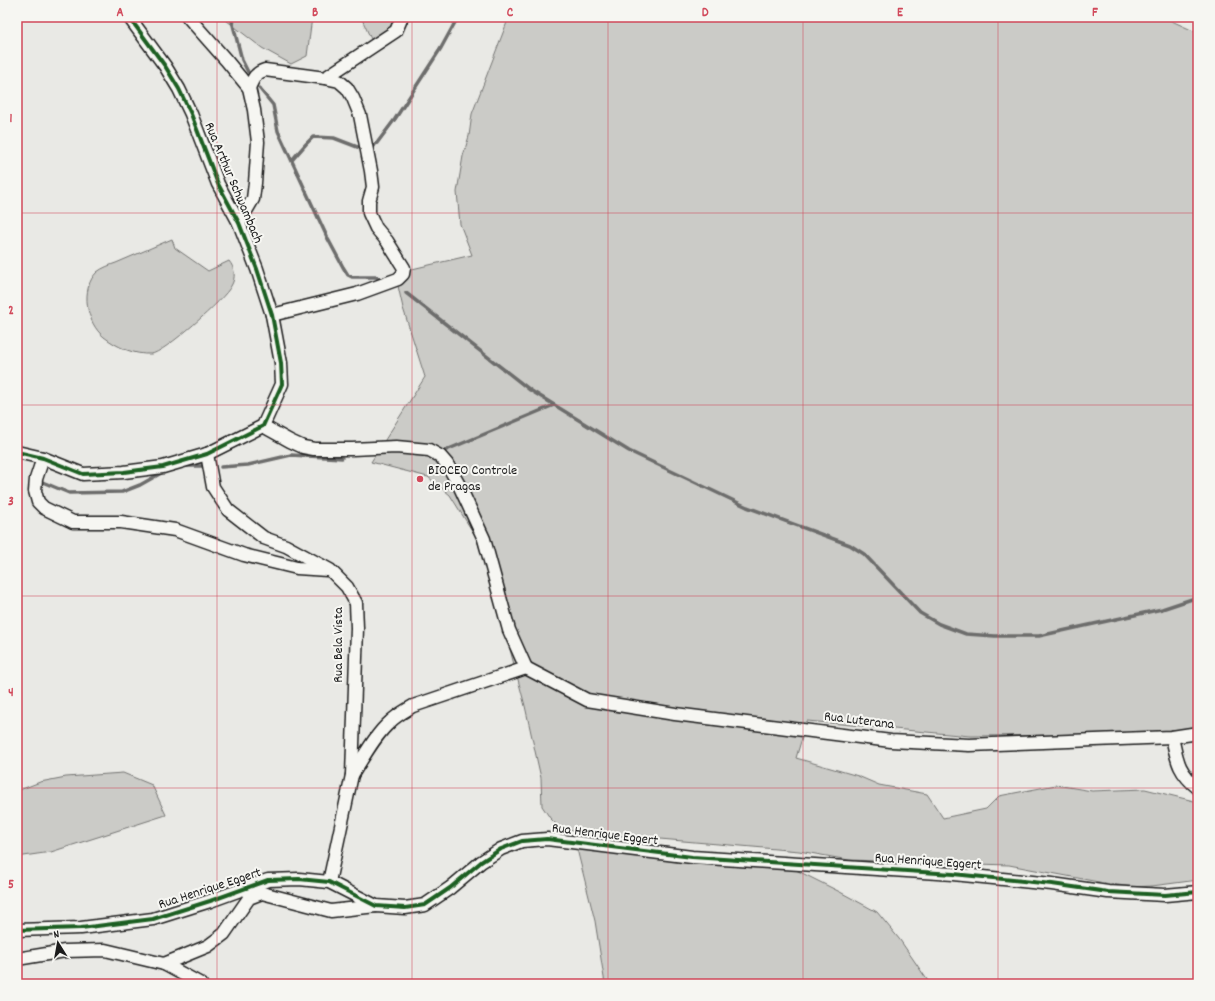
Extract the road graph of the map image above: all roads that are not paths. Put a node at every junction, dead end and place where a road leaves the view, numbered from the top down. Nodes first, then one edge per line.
1 (129, 17) edge
2 (188, 17) edge
3 (402, 17) edge
4 (325, 78) junction
5 (249, 88) junction
6 (239, 223) junction
7 (272, 315) junction
8 (263, 426) junction
9 (17, 452) edge
10 (207, 454) junction
11 (43, 458) junction
12 (330, 570) junction
13 (526, 668) junction
14 (1198, 733) edge
15 (1172, 737) junction
16 (352, 775) junction
17 (1198, 788) edge
18 (328, 882) junction
19 (1198, 892) edge
20 (376, 906) junction
21 (17, 930) edge
22 (17, 959) edge
23 (164, 964) junction
24 (201, 984) edge

1 - 6 street, Rua Arthur Schwambach
2 - 5 street
3 - 4 street
4 - 5 street
4 - 7 street
5 - 6 street
6 - 7 street, Rua Arthur Schwambach
7 - 8 street, Rua Arthur Schwambach
8 - 10 street
8 - 13 street
9 - 11 street
10 - 11 street
10 - 12 street, Rua Bela Vista
11 - 12 street
12 - 16 street, Rua Bela Vista
13 - 15 street, Rua Luterana
13 - 16 street
14 - 15 street, Rua Luterana
15 - 17 street
16 - 18 street, Rua Bela Vista
18 - 20 street, Rua Henrique Eggert
18 - 21 street, Rua Henrique Eggert
19 - 20 street, Rua Henrique Eggert
20 - 23 street
22 - 23 street
23 - 24 street

